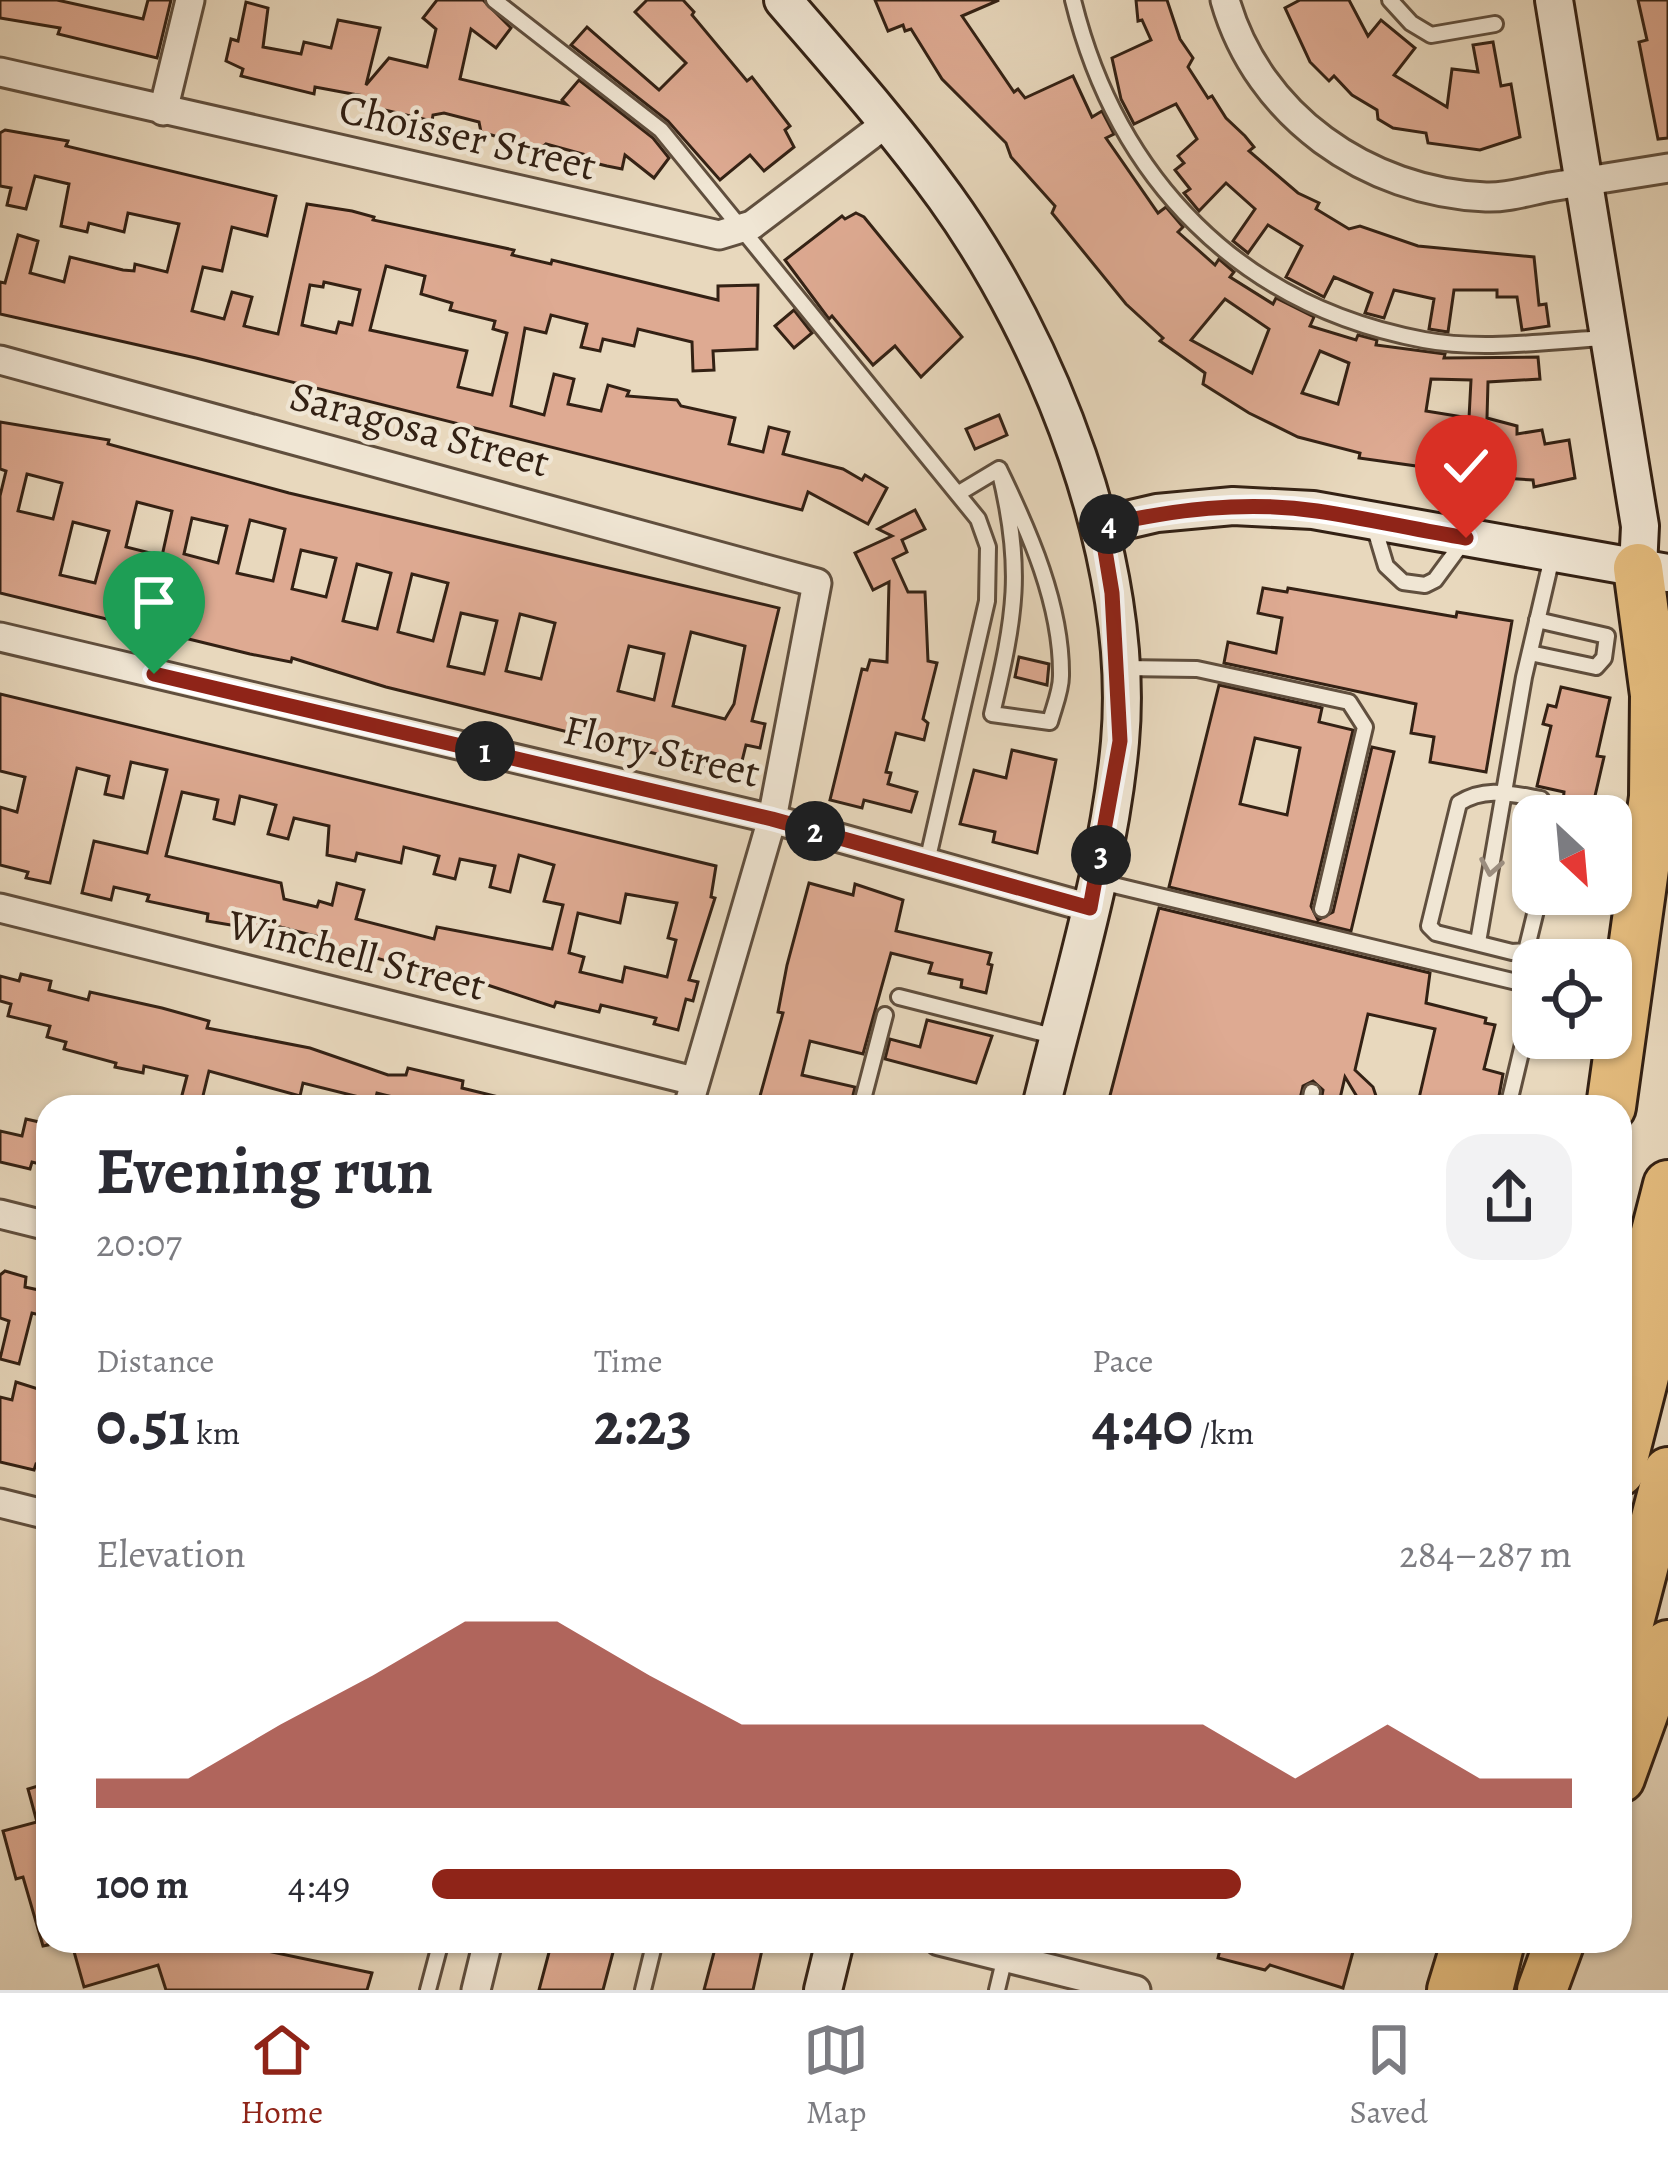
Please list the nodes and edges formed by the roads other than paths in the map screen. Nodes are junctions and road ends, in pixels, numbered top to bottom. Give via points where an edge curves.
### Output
1 (190, 0) edge
2 (494, 0) edge
3 (783, 0) edge
4 (1073, 0) edge
5 (1225, 0) edge
6 (1390, 0) edge
7 (1555, 0) edge
8 (1495, 24) dead end
9 (0, 72) edge
10 (163, 111) junction
11 (888, 122) junction
12 (1668, 168) edge
13 (1585, 182) junction
14 (737, 229) junction
15 (1610, 338) junction
16 (0, 360) edge
17 (999, 469) junction
18 (959, 493) junction
19 (1372, 521) junction
20 (1101, 526) junction
21 (1466, 538) junction
22 (1553, 554) junction
23 (1653, 570) edge
24 (1537, 620) junction
25 (0, 637) edge
26 (1529, 653) junction
27 (1118, 668) junction
28 (1504, 793) junction
29 (1516, 795) edge
30 (772, 819) junction
31 (927, 862) junction
32 (1093, 894) junction
33 (0, 908) edge
34 (1322, 909) dead end
35 (1535, 915) edge
36 (1478, 942) junction
37 (1512, 982) edge
38 (899, 997) dead end
39 (884, 1015) dead end
40 (1058, 1037) junction
41 (1520, 1059) edge
42 (691, 1094) edge
43 (864, 1095) edge
44 (1043, 1095) edge
45 (1511, 1095) edge
46 (1613, 1095) edge
47 (1668, 1186) edge
48 (0, 1214) edge
49 (36, 1223) edge
50 (1668, 1282) edge
51 (1632, 1324) edge
52 (1668, 1340) edge
53 (1632, 1424) edge
54 (1668, 1472) edge
55 (1632, 1478) edge
56 (0, 1503) edge
57 (36, 1512) edge
58 (1632, 1611) edge
59 (1668, 1645) edge
60 (1632, 1745) edge
61 (438, 1953) edge
62 (485, 1953) edge
63 (652, 1953) edge
64 (832, 1953) edge
65 (986, 1953) edge
66 (1455, 1953) edge
67 (1463, 1953) edge
68 (1498, 1953) edge
69 (1511, 1953) edge
70 (1544, 1953) edge
71 (1555, 1953) edge
72 (1005, 1958) junction
73 (428, 1990) edge
74 (476, 1990) edge
75 (643, 1990) edge
76 (823, 1990) edge
77 (997, 1990) edge
78 (1136, 1990) edge
79 (1452, 1990) edge
80 (1488, 1990) edge
81 (1502, 1990) edge
82 (1538, 1990) edge

1 - 10 street
2 - 14 lane via 661,130
3 - 11 main road
4 - 15 lane via 1090,67 1143,166 1185,215 1273,286 1331,314 1428,341
5 - 13 street via 1236,38 1267,86 1340,155 1394,182 1473,196
6 - 8 lane via 1431,35
7 - 13 main road
9 - 10 street, Choisser Street
10 - 14 street, Choisser Street via 718,235
11 - 14 street
11 - 20 main road via 980,252 1050,384
12 - 13 street
13 - 15 main road
14 - 18 lane
15 - 23 main road
16 - 30 street, Saragosa Street via 817,583
17 - 17 lane via 1018,582 992,714 1050,722 1061,680 1051,607 1027,526
17 - 18 lane
18 - 31 lane via 983,533 991,576
19 - 20 main road via 1233,506
19 - 21 main road
19 - 21 lane via 1386,566 1403,582 1435,580
20 - 27 main road
21 - 22 main road
22 - 23 main road
22 - 24 lane
23 - 46 highway via 1654,797
24 - 26 lane
24 - 26 lane via 1606,636 1604,658 1596,667
25 - 30 street, Flory Street
26 - 28 lane
27 - 32 main road via 1120,741
27 - 34 lane via 1196,669 1349,702 1365,727
28 - 29 lane
28 -> 36 lane
28 - 36 lane via 1478,791 1459,803 1429,926
30 - 31 street, Flory Street
30 - 42 street
31 - 32 street, Flory Street
32 - 37 lane
32 - 40 main road
33 - 42 street, Winchell Street
35 - 36 lane via 1526,950
38 - 40 lane
39 - 43 lane
40 - 44 main road
41 - 45 lane
47 - 51 highway
48 - 49 street
50 - 53 highway
52 - 55 highway
54 - 58 highway
56 - 57 street
59 - 60 highway
61 - 73 lane
62 - 74 street
63 - 75 lane
64 - 76 main road
65 - 72 street
66 - 79 highway
67 - 79 highway
68 - 80 highway
69 - 81 highway
70 - 82 highway
71 - 82 highway
72 - 77 lane
72 - 78 street

